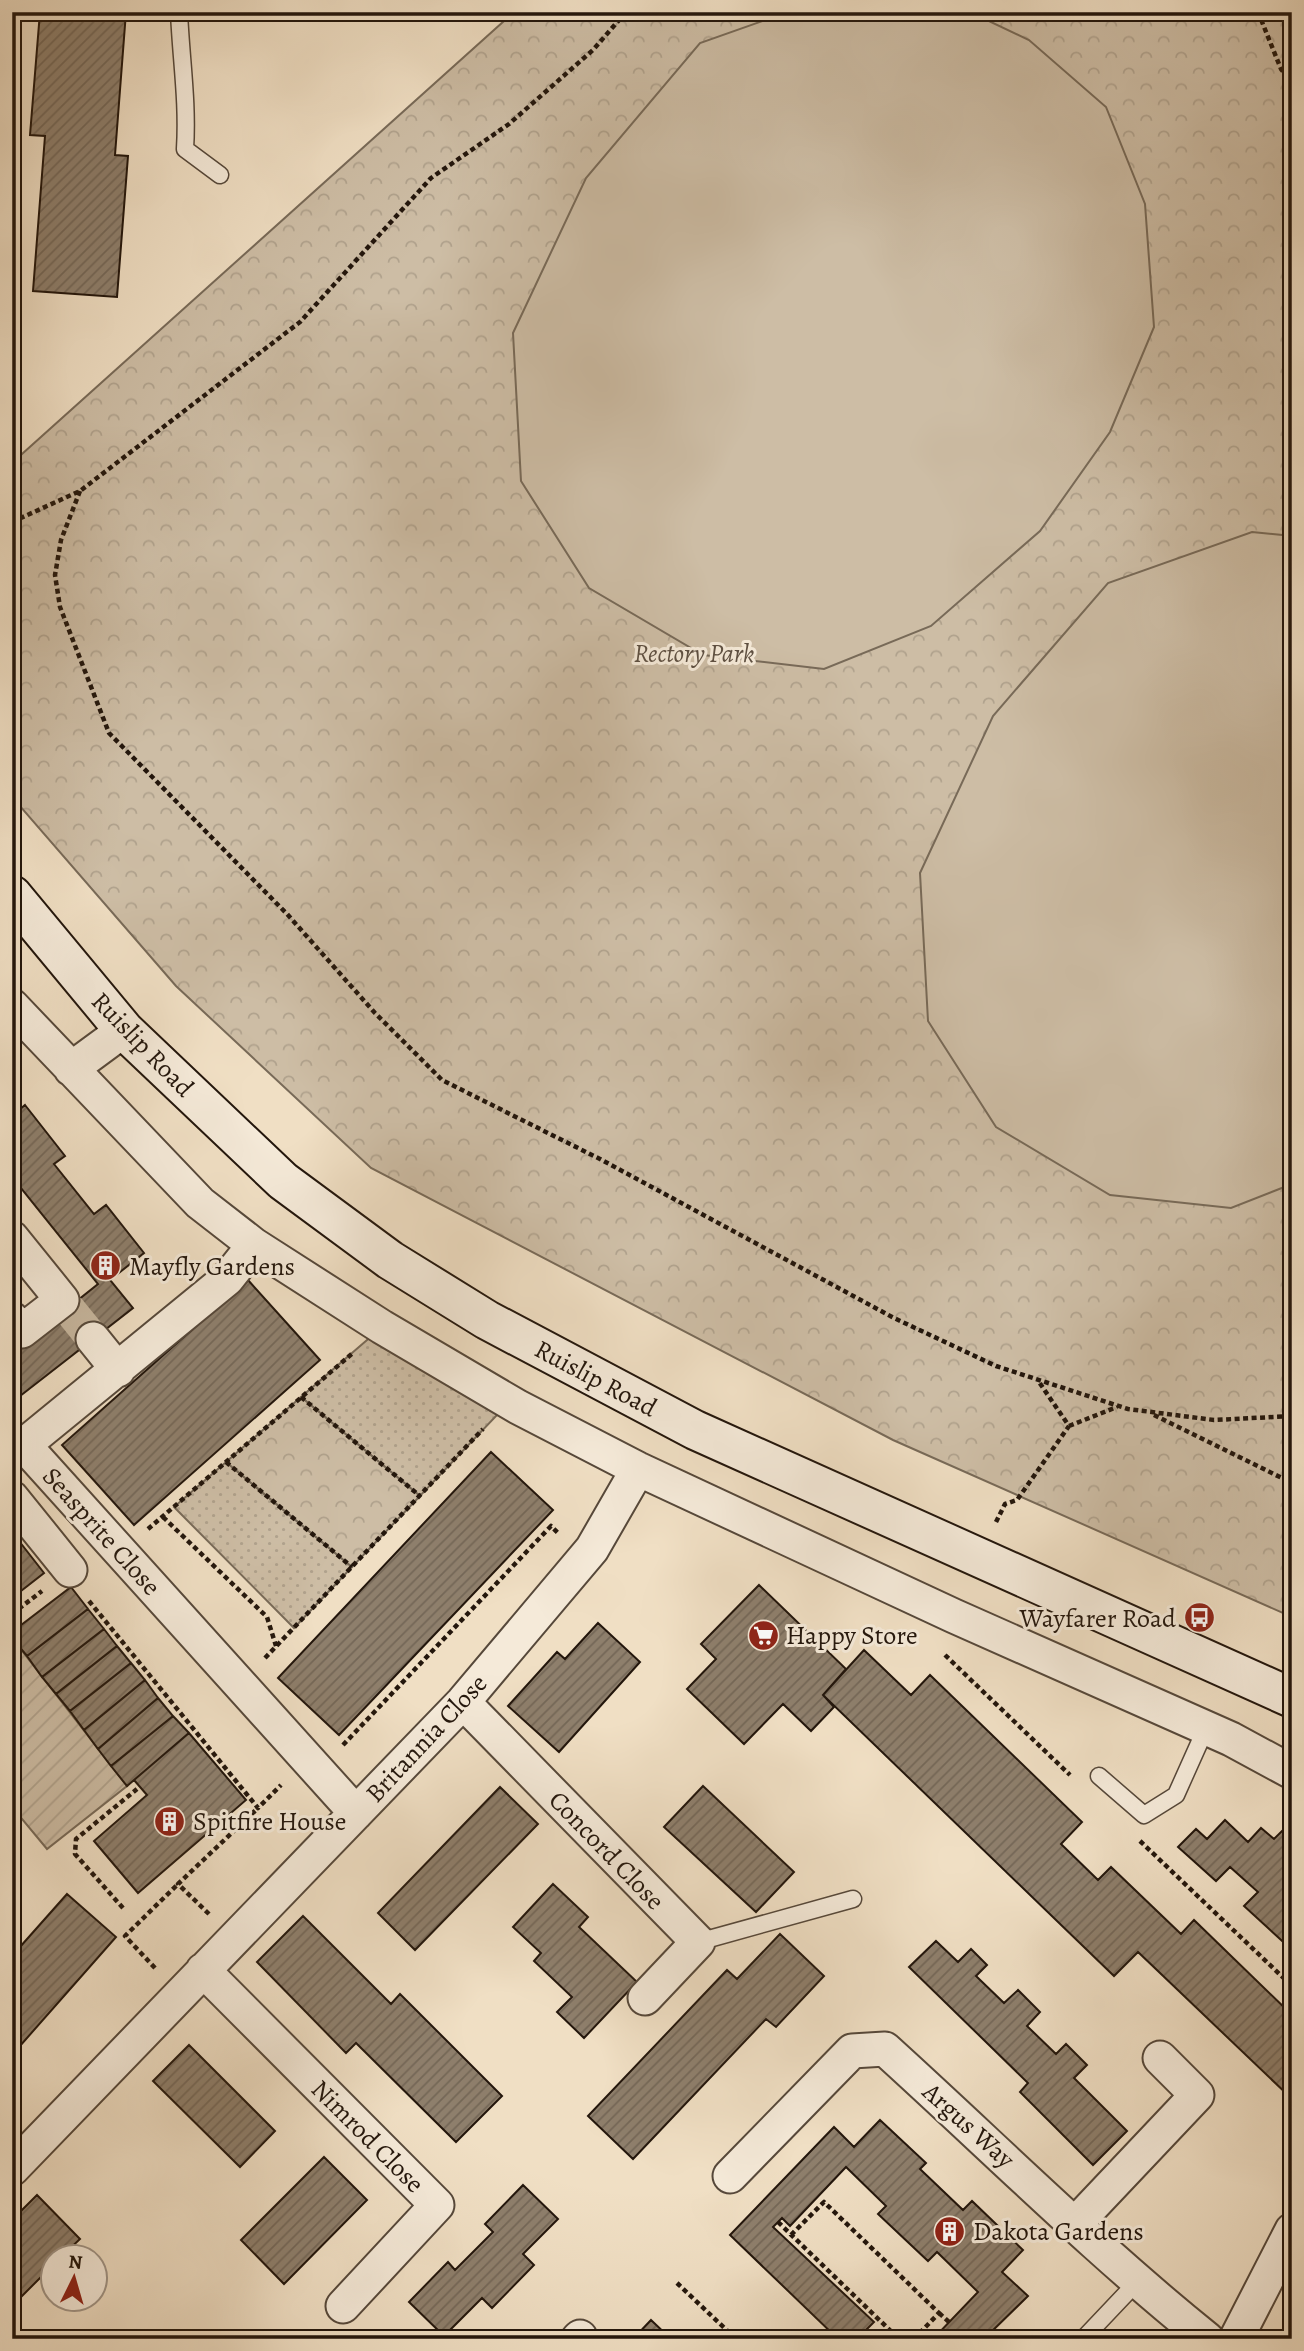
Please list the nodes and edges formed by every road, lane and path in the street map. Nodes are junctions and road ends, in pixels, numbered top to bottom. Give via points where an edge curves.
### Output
1 (179, 12) edge
2 (626, 12) edge
3 (1258, 12) edge
4 (1292, 83) edge
5 (220, 174) dead end
6 (80, 491) junction
7 (12, 522) edge
8 (12, 895) edge
9 (15, 1014) edge
10 (124, 1030) junction
11 (71, 1069) junction
12 (12, 1238) edge
13 (254, 1245) junction
14 (12, 1319) edge
15 (382, 1327) junction
16 (93, 1339) tunnel mouth
17 (118, 1370) junction
18 (1039, 1381) junction
19 (301, 1397) junction
20 (1118, 1406) junction
21 (1150, 1413) junction
22 (1292, 1416) edge
23 (489, 1423) dead end
24 (1069, 1426) junction
25 (226, 1462) junction
26 (638, 1469) junction
27 (1292, 1483) edge
28 (420, 1496) junction
29 (12, 1498) edge
30 (163, 1517) junction
31 (991, 1532) dead end
32 (121, 1553) junction
33 (585, 1557) junction
34 (352, 1567) junction
35 (77, 1582) joint
36 (276, 1647) junction
37 (240, 1684) junction
38 (1292, 1698) edge
39 (463, 1702) junction
40 (1206, 1728) junction
41 (313, 1765) junction
42 (1292, 1772) edge
43 (1099, 1776) dead end
44 (137, 1789) dead end
45 (258, 1808) junction
46 (356, 1813) junction
47 (178, 1884) junction
48 (853, 1899) dead end
49 (123, 1908) dead end
50 (234, 1938) junction
51 (698, 1942) junction
52 (203, 1970) junction
53 (180, 1994) junction
54 (645, 1998) dead end
55 (1160, 2058) dead end
56 (12, 2169) edge
57 (730, 2176) dead end
58 (778, 2222) dead end
59 (1076, 2223) junction
60 (1292, 2230) edge
61 (792, 2235) junction
62 (1137, 2282) junction
63 (677, 2283) dead end
64 (343, 2306) dead end
65 (939, 2313) junction
66 (949, 2322) dead end
67 (736, 2339) edge
68 (899, 2339) edge
69 (914, 2339) edge
70 (1083, 2339) edge
71 (1207, 2339) edge
72 (1236, 2339) edge

1 - 5 lane via 187,104 185,149
2 - 6 path via 593,50 509,124 431,178 300,323
3 - 4 path via 1281,69
6 - 7 path
6 - 18 path via 61,540 55,575 60,607 109,733 442,1080 600,1159 894,1318
8 - 10 main road, Ruislip Road
9 - 11 street
10 - 11 street
10 - 38 main road, Ruislip Road via 283,1181 390,1260 487,1320 695,1430
11 - 13 street via 200,1203
12 - 14 street via 65,1304 22,1331
13 - 15 street
13 - 17 street, Seasprite Close via 227,1279
15 - 19 path
15 - 26 street via 518,1407
16 - 17 street
17 - 32 street, Seasprite Close via 24,1445
18 - 20 path
18 - 24 path
19 - 25 path
19 - 28 path
20 - 21 path
20 - 24 path
21 - 22 path via 1214,1420
21 - 27 path
23 - 28 path
24 - 31 path via 1017,1500 1005,1504
25 - 30 path
25 - 34 path
26 - 33 street, Britannia Close
26 - 40 street
28 - 34 path
29 - 35 street
30 - 32 path
30 - 36 path via 267,1617
32 - 37 street, Seasprite Close
33 - 39 street, Britannia Close
33 - 41 path via 551,1526
34 - 36 path
35 - 45 path
36 - 37 path
37 - 41 street, Seasprite Close
39 - 46 street, Britannia Close
39 - 51 street, Concord Close
40 - 42 street
40 - 43 lane via 1176,1795 1144,1815
41 - 45 path
41 - 46 street, Seasprite Close
44 - 49 path via 76,1839 75,1854
45 - 47 path
46 - 50 street, Britannia Close
47 - 50 path
47 - 53 path via 125,1936
48 - 51 lane
50 - 52 street, Britannia Close
51 - 54 street
52 - 53 street, Britannia Close
52 - 64 street, Nimrod Close via 437,2205
53 - 56 street, Britannia Close
55 - 59 street via 1197,2095
57 - 59 street, Argus Way via 852,2051 885,2049
58 - 61 path
59 - 62 street, Argus Way
60 - 72 street
61 - 65 path via 824,2202
61 - 68 path
62 - 70 lane
62 - 71 street, Argus Way
63 - 67 path
65 - 66 path
65 - 69 path

